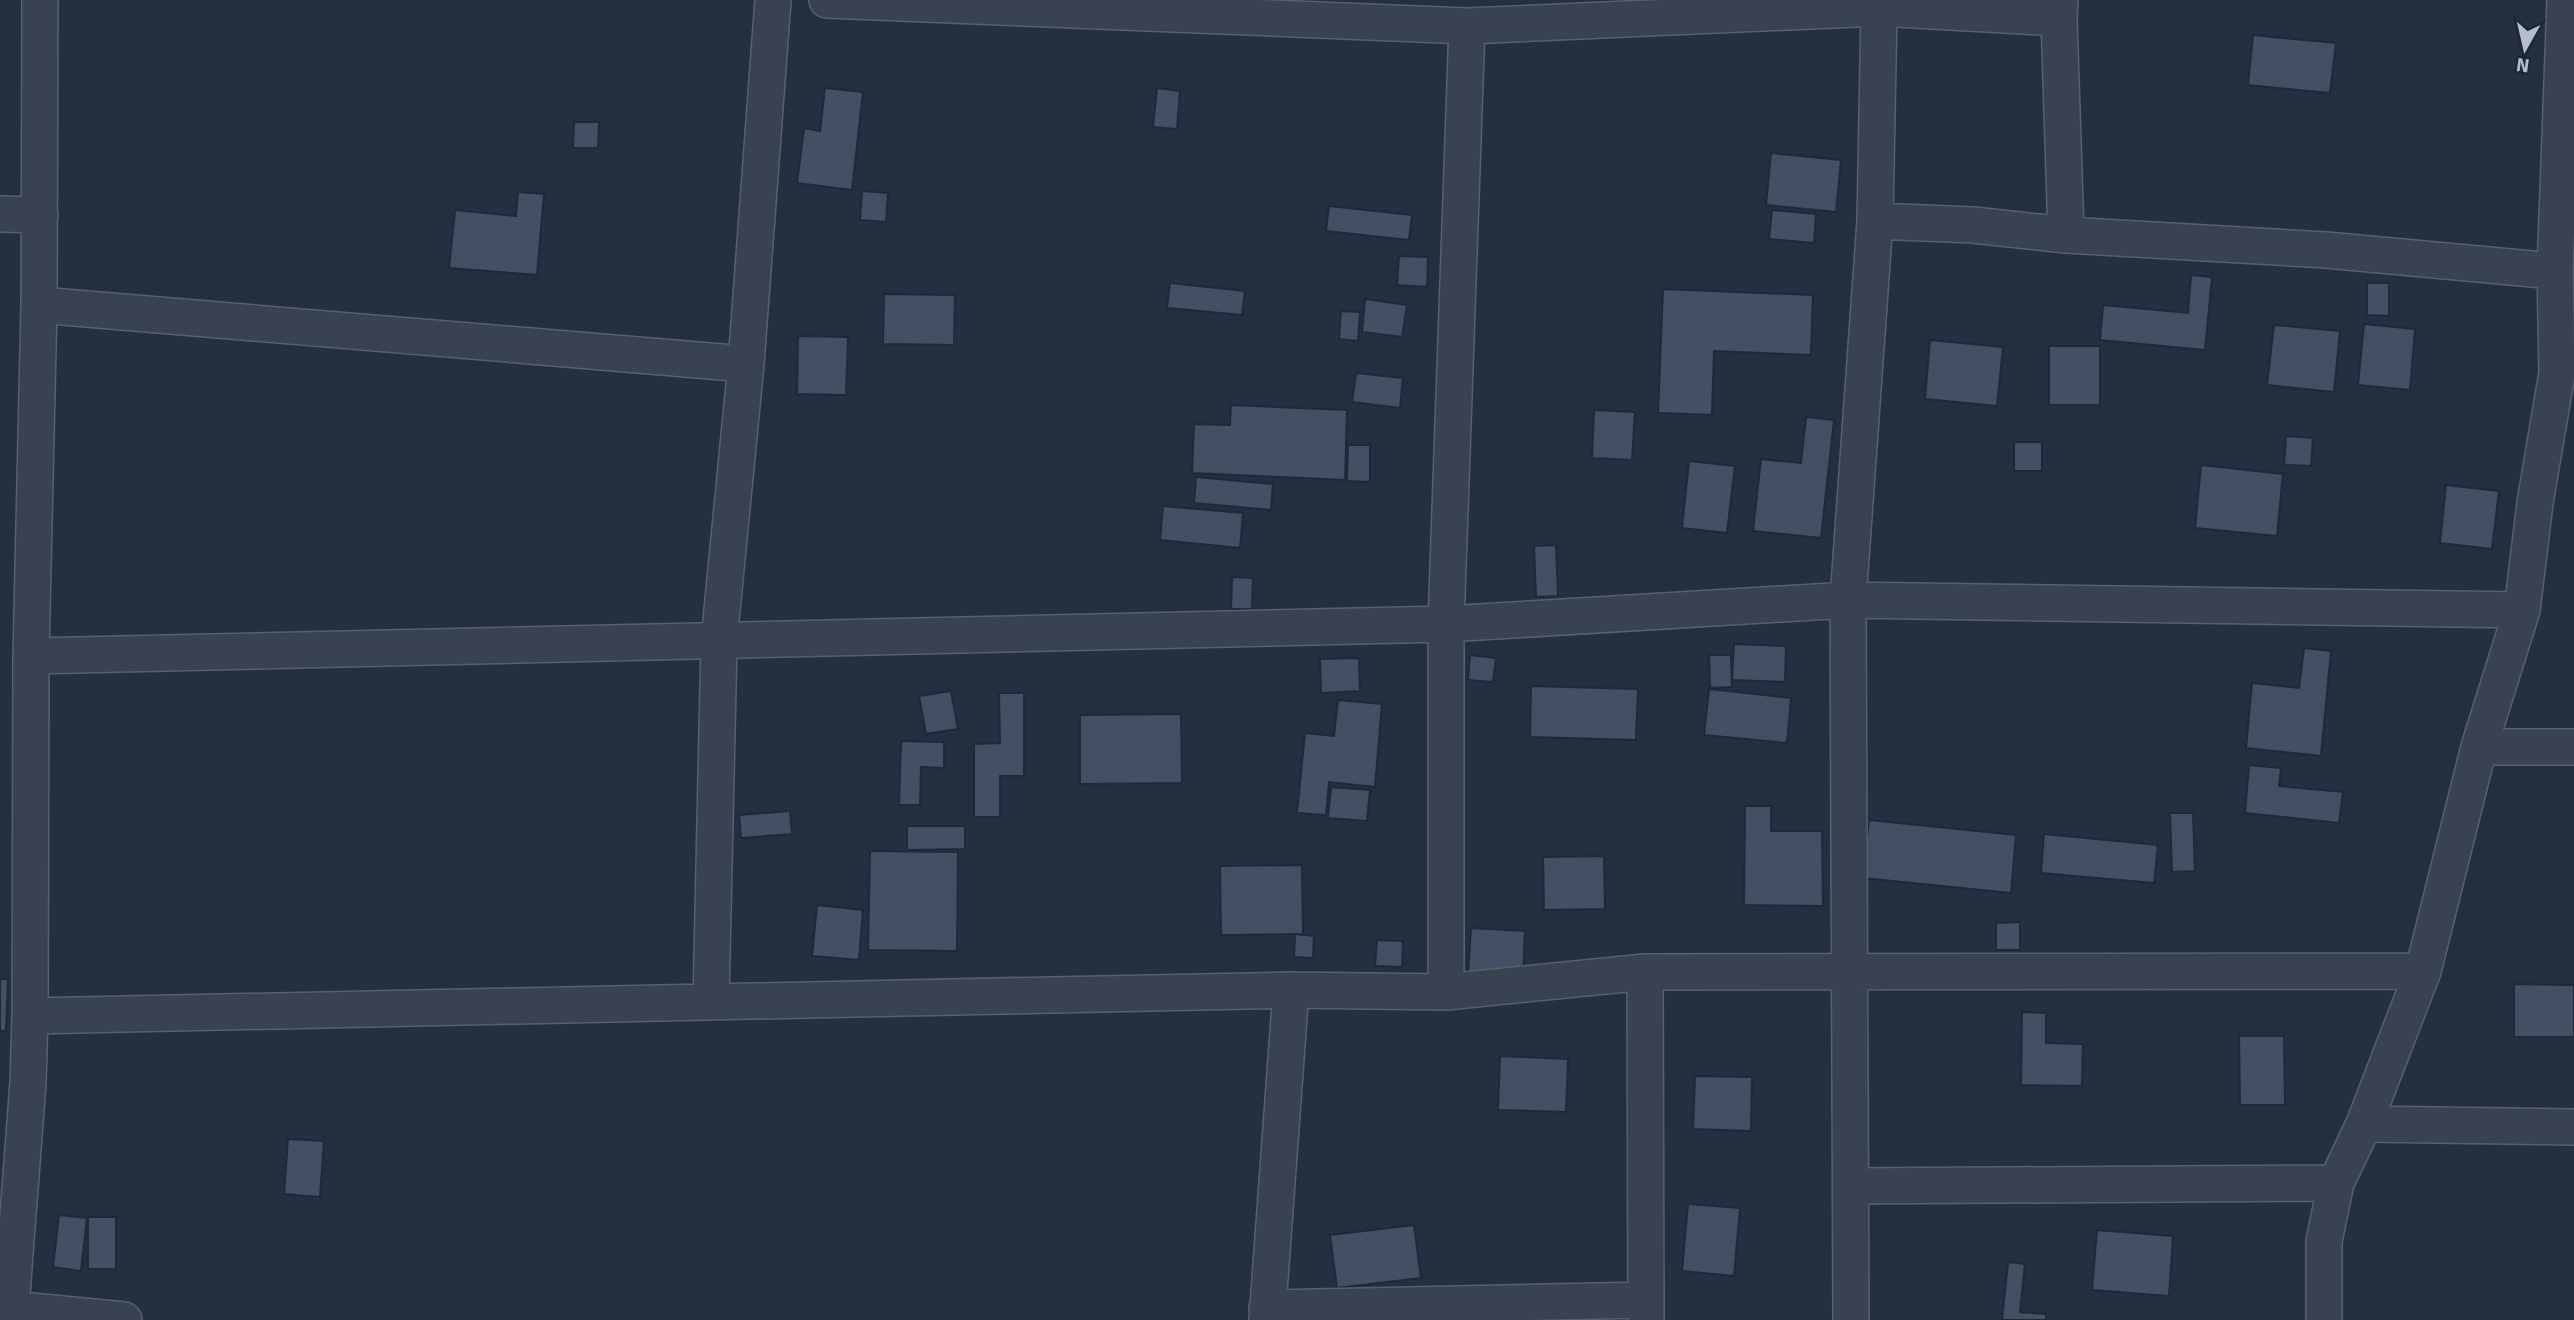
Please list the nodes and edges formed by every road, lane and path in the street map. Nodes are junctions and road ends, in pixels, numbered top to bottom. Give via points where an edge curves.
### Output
1 (40, 0) edge
2 (773, 0) edge
3 (827, 0) edge
4 (2565, 0) edge
5 (1879, 8) junction
6 (2060, 9) edge
7 (1467, 26) junction
8 (0, 214) edge
9 (40, 215) junction
10 (1875, 221) junction
11 (2066, 235) junction
12 (2555, 271) junction
13 (39, 305) junction
14 (746, 364) junction
15 (2566, 374) edge
16 (1848, 600) junction
17 (2522, 610) junction
18 (1446, 624) junction
19 (719, 641) junction
20 (31, 656) junction
21 (2479, 747) junction
22 (2574, 747) edge
23 (2423, 971) junction
24 (1645, 972) junction
25 (1849, 973) junction
26 (1292, 990) junction
27 (1446, 992) junction
28 (711, 1002) junction
29 (30, 1016) junction
30 (14, 1084) edge
31 (2364, 1124) junction
32 (2574, 1127) edge
33 (2336, 1183) junction
34 (1851, 1186) junction
35 (1646, 1310) edge
36 (1267, 1314) edge
37 (11, 1315) edge
38 (124, 1320) edge
39 (1852, 1320) edge
40 (2324, 1320) edge

1 - 9 street
2 - 14 street
3 - 7 street
4 - 12 street
5 - 6 street
5 - 7 street
5 - 10 street
6 - 11 street
7 - 18 street
8 - 9 street
9 - 13 street
10 - 11 street
10 - 16 street
11 - 12 street via 2326,250
12 - 15 street
13 - 14 street
13 - 20 street
14 - 19 street
15 - 17 street via 2535,503
16 - 17 street
16 - 18 street
16 - 25 street
17 - 21 street
18 - 19 street
18 - 27 street
19 - 20 street
19 - 28 street
20 - 29 street
21 - 22 street
21 - 23 street
23 - 25 street
23 - 31 street
24 - 25 street
24 - 27 street
24 - 35 street
25 - 34 street
26 - 27 street
26 - 28 street
26 - 36 street
28 - 29 street
29 - 30 street
30 - 37 street
31 - 32 street
31 - 33 street
33 - 34 street
33 - 40 street via 2324,1241
34 - 39 street
35 - 36 street
37 - 38 street

